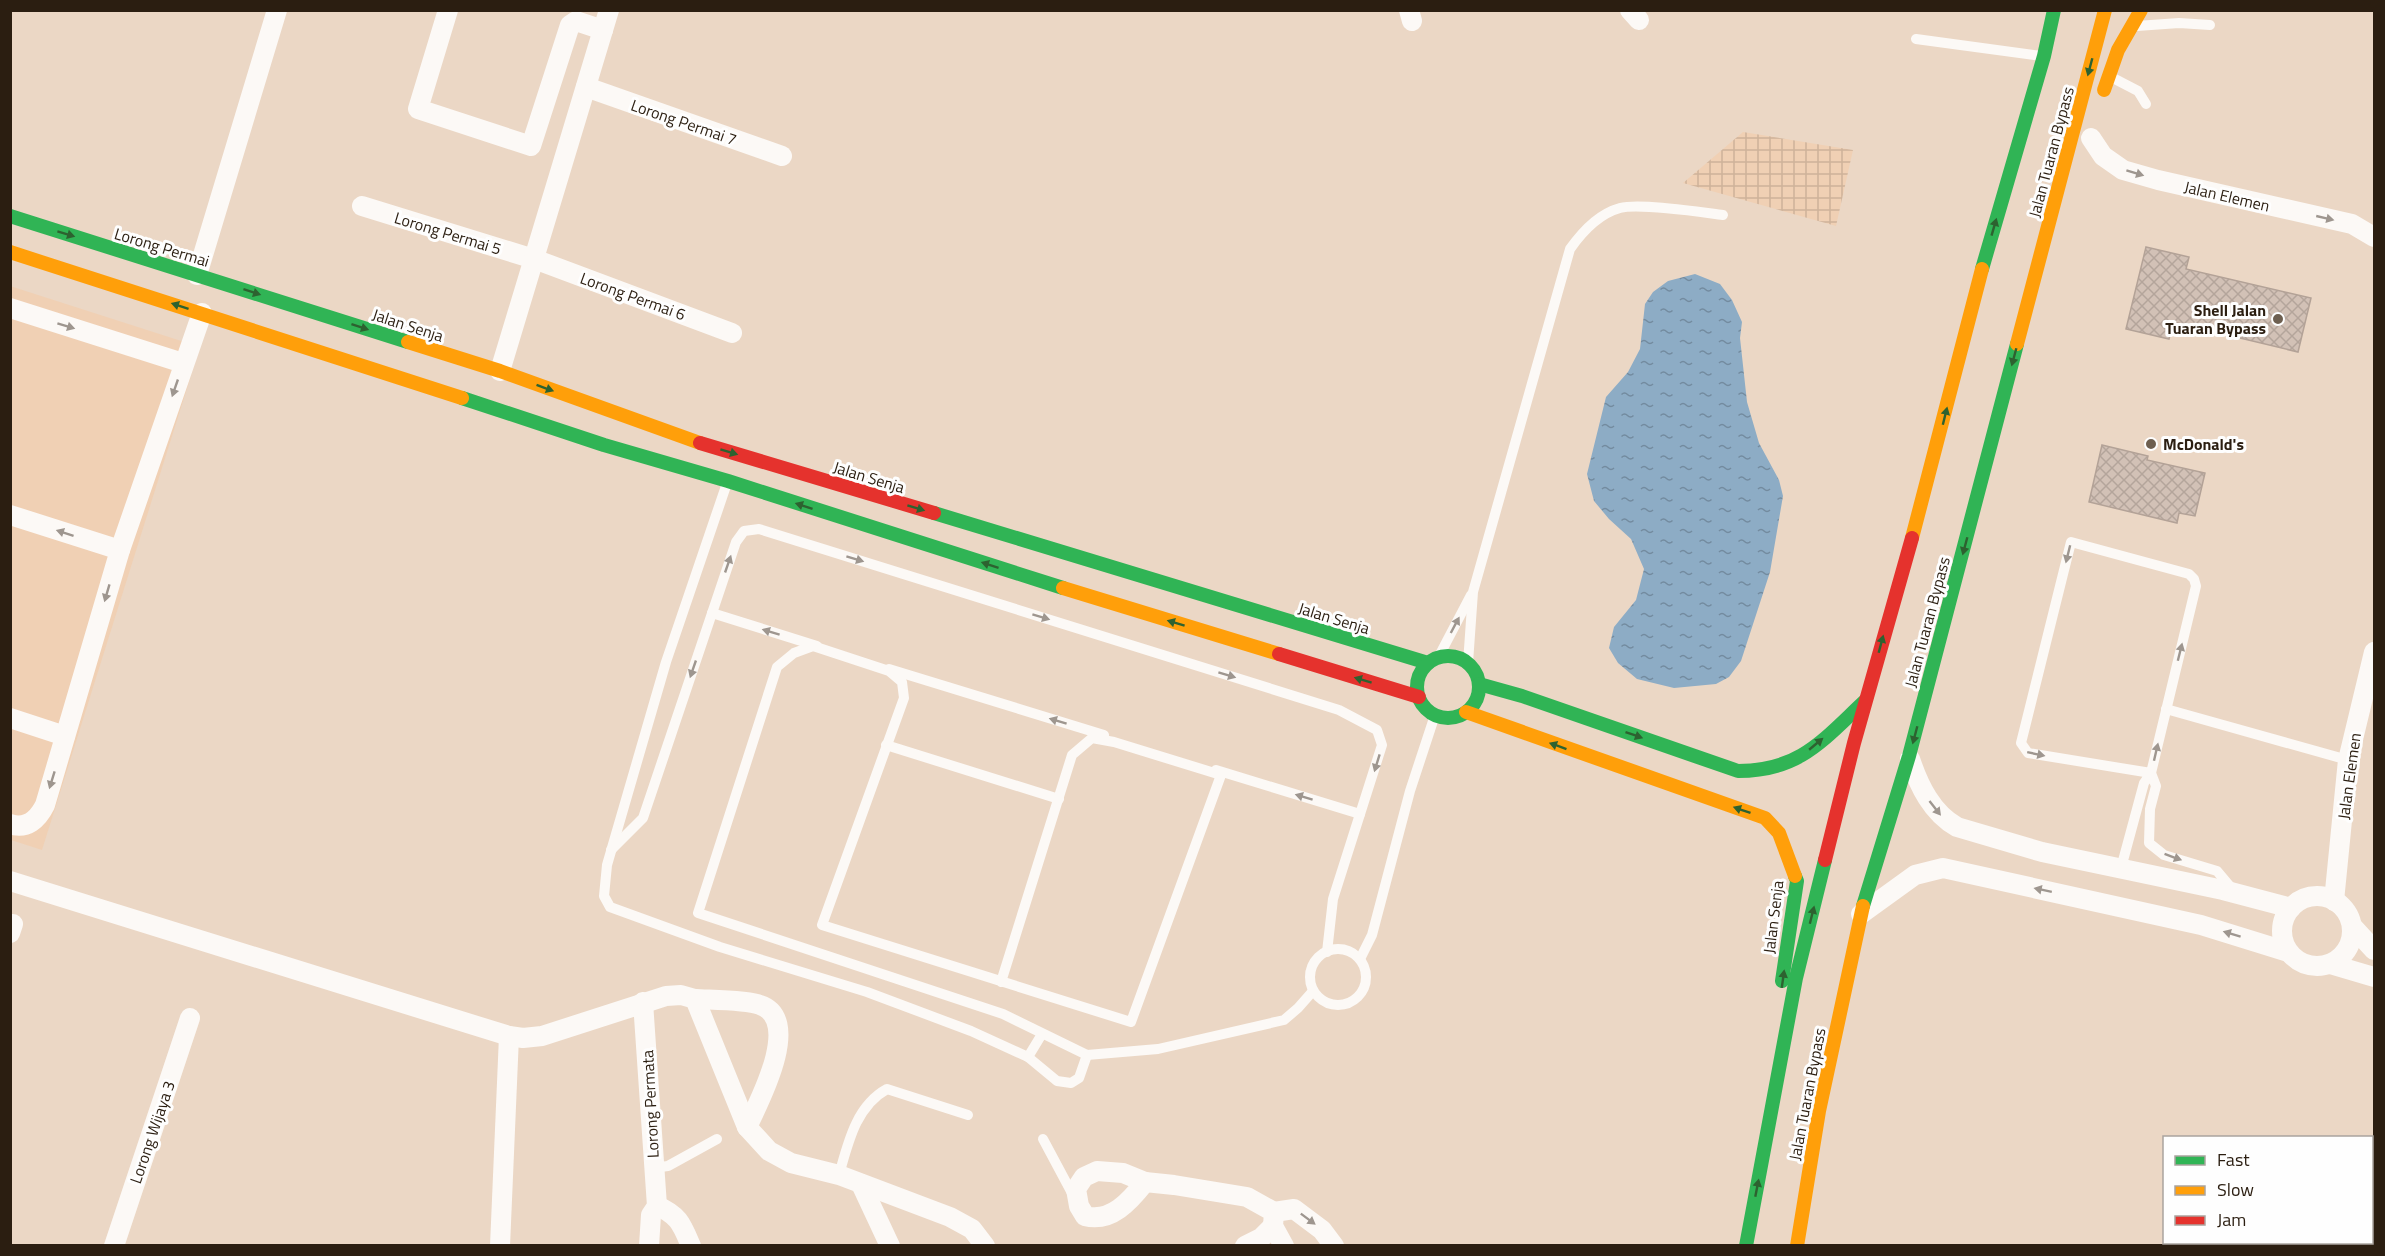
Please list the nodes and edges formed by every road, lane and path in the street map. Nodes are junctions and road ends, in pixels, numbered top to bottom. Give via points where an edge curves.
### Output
1 (277, 10) edge
2 (448, 10) edge
3 (609, 10) edge
4 (2054, 10) edge
5 (2105, 10) edge
6 (2141, 10) edge
7 (2210, 25) dead end
8 (2131, 26) junction
9 (603, 30) junction
10 (1917, 39) dead end
11 (2059, 51) dead end
12 (2044, 56) junction
13 (2108, 75) junction
14 (586, 87) junction
15 (2047, 96) dead end
16 (2146, 104) dead end
17 (2099, 107) dead end
18 (2092, 133) joint
19 (782, 156) dead end
20 (2084, 159) dead end
21 (362, 206) dead end
22 (2067, 210) dead end
23 (1723, 214) dead end
24 (10, 216) edge
25 (2374, 237) edge
26 (10, 252) edge
27 (534, 259) junction
28 (198, 275) junction
29 (10, 308) edge
30 (304, 309) joint
31 (202, 313) junction
32 (2023, 324) junction
33 (732, 333) dead end
34 (183, 363) junction
35 (500, 371) junction
36 (1955, 430) dead end
37 (1938, 444) junction
38 (728, 481) junction
39 (10, 515) edge
40 (120, 550) junction
41 (1473, 592) junction
42 (712, 613) junction
43 (2374, 652) edge
44 (1433, 661) junction
45 (1468, 663) junction
46 (1479, 684) junction
47 (1419, 697) junction
48 (1865, 701) junction
49 (2166, 709) junction
50 (1466, 712) junction
51 (1435, 715) junction
52 (10, 718) edge
53 (65, 736) junction
54 (886, 745) junction
55 (1909, 756) junction
56 (2348, 760) junction
57 (2151, 773) junction
58 (1059, 799) junction
59 (1360, 814) junction
60 (10, 824) edge
61 (611, 850) junction
62 (2121, 868) junction
63 (10, 881) edge
64 (2235, 893) junction
65 (2334, 901) junction
66 (2291, 908) junction
67 (1860, 915) junction
68 (2352, 926) junction
69 (2374, 950) edge
70 (1327, 952) junction
71 (2288, 952) junction
72 (1360, 959) junction
73 (2330, 964) junction
74 (2374, 977) edge
75 (1002, 982) junction
76 (1314, 991) junction
77 (695, 999) junction
78 (643, 1002) junction
79 (190, 1018) dead end
80 (1042, 1034) junction
81 (509, 1036) junction
82 (1087, 1055) junction
83 (1028, 1057) junction
84 (1781, 1058) junction
85 (968, 1115) dead end
86 (747, 1127) junction
87 (717, 1139) dead end
88 (1043, 1139) dead end
89 (653, 1168) junction
90 (839, 1175) junction
91 (1145, 1182) junction
92 (861, 1184) junction
93 (657, 1206) junction
94 (1078, 1206) junction
95 (1274, 1219) junction
96 (114, 1245) edge
97 (500, 1245) edge
98 (649, 1245) edge
99 (691, 1245) edge
100 (890, 1245) edge
101 (985, 1245) edge
102 (1245, 1245) edge
103 (1284, 1245) edge
104 (1334, 1245) edge
105 (1746, 1245) edge
106 (1797, 1245) edge

1 - 28 street
2 - 9 street via 418,109 531,146 570,25 576,21
3 - 9 street
4 - 12 main road, Jalan Tuaran Bypass
5 -> 32 main road, Jalan Tuaran Bypass
6 - 8 main road
7 - 8 lane
8 - 13 main road
9 - 14 street
10 - 12 lane
11 - 15 main road
37 -> 12 main road, Jalan Tuaran Bypass via 1992,231
13 - 16 lane via 2138,91
13 - 17 main road
14 - 19 street, Lorong Permai 7
14 - 27 street
18 - 20 main road
18 -> 25 street, Jalan Elemen via 2103,156 2122,170 2352,224
21 - 27 street, Lorong Permai 5
22 - 32 main road
23 - 41 lane via 1620,208 1583,231 1570,249
24 -> 28 main road, Lorong Permai
31 -> 26 main road
27 - 33 street, Lorong Permai 6
27 - 35 street
28 -> 30 main road, Lorong Permai
29 -> 34 street
30 -> 35 main road, Jalan Senja
31 - 34 street
31 - 38 main road via 604,445
32 -> 55 main road, Jalan Tuaran Bypass
34 -> 40 street
35 -> 44 main road, Jalan Senja via 701,443
36 - 37 main road
48 -> 37 main road, Jalan Tuaran Bypass
47 -> 38 main road
38 - 61 lane via 666,662
40 -> 39 street
40 -> 53 street
44 -> 41 lane
41 - 45 lane
59 -> 42 lane
42 -> 59 lane via 736,542 744,531 759,529 782,536 1339,710 1377,730 1383,745
42 -> 61 lane via 643,818
43 - 56 street, Jalan Elemen
44 - 45 main road, Jalan Senja via 1454,657
44 - 47 main road via 1419,679
45 - 46 main road
46 -> 48 main road via 1738,771 1786,765
46 - 50 main road via 1476,700
47 - 51 main road
84 -> 48 main road, Jalan Tuaran Bypass via 1796,978
49 - 56 lane
57 -> 49 lane
49 -> 57 lane via 2196,586 2194,579 2189,574 2071,542 2021,743 2028,753
50 - 51 main road, Jalan Senja via 1450,718
84 -> 50 main road, Jalan Senja via 1779,1001 1797,881 1779,833 1765,818
51 - 72 lane via 1410,791 1372,935
52 - 53 street
53 -> 60 street via 40,815 33,822
54 - 58 lane
54 - 75 lane via 822,925
54 - 80 lane via 904,698 902,681 889,671 813,646 794,653 777,667 698,913 1003,1014
55 -> 62 street via 1920,787 1946,821 2042,852
55 - 67 main road, Jalan Tuaran Bypass
56 - 65 street, Jalan Elemen
57 - 62 lane via 2144,783
57 -> 64 lane via 2156,786 2150,808 2149,843 2164,855 2217,871
58 - 75 lane
58 - 75 lane via 1072,755 1092,738 1221,775 1131,1022
59 - 70 lane via 1332,899
61 - 83 lane via 604,896 610,907 720,947 867,992
62 - 64 street
63 - 81 street
64 - 66 street
65 - 66 street via 2319,896 2304,899
65 - 68 street via 2346,911
66 - 71 street via 2283,922 2282,937
71 -> 67 street via 2201,925 1943,868 1915,875
67 - 106 main road, Jalan Tuaran Bypass
68 - 69 street
68 - 73 street via 2351,941 2343,955
70 - 72 lane via 1345,950
70 - 76 lane via 1319,957 1310,973
71 - 73 street via 2300,962
72 - 76 lane via 1365,968 1365,986 1354,1001 1327,1004
73 - 74 street
76 - 82 lane via 1284,1020 1158,1049
77 - 78 street via 681,994
77 - 86 street
77 - 86 street via 760,1005 773,1013 777,1021 779,1036 769,1080
78 - 81 street via 542,1036
78 - 89 street, Lorong Permata
79 - 96 street, Lorong Wijaya 3
80 - 82 lane
80 - 83 lane
81 - 97 street
82 - 83 lane via 1079,1078 1071,1083 1057,1081
105 -> 84 main road, Jalan Tuaran Bypass
85 - 90 lane via 887,1089 873,1097 863,1110 849,1138
86 - 90 street via 769,1151 790,1163
87 - 89 lane via 668,1166
88 - 94 lane
89 - 93 street, Lorong Permata
90 - 92 street
91 - 94 street via 1130,1202 1108,1215 1095,1219 1085,1216
91 - 94 street via 1123,1173 1097,1171 1084,1177 1076,1189
91 - 95 street via 1247,1197
92 - 100 street
92 - 101 street via 950,1217 972,1229
93 - 98 street, Lorong Permata via 651,1215
93 - 99 street via 678,1218
95 - 102 street via 1261,1238
95 - 103 street
95 -> 104 street via 1294,1209 1322,1230

